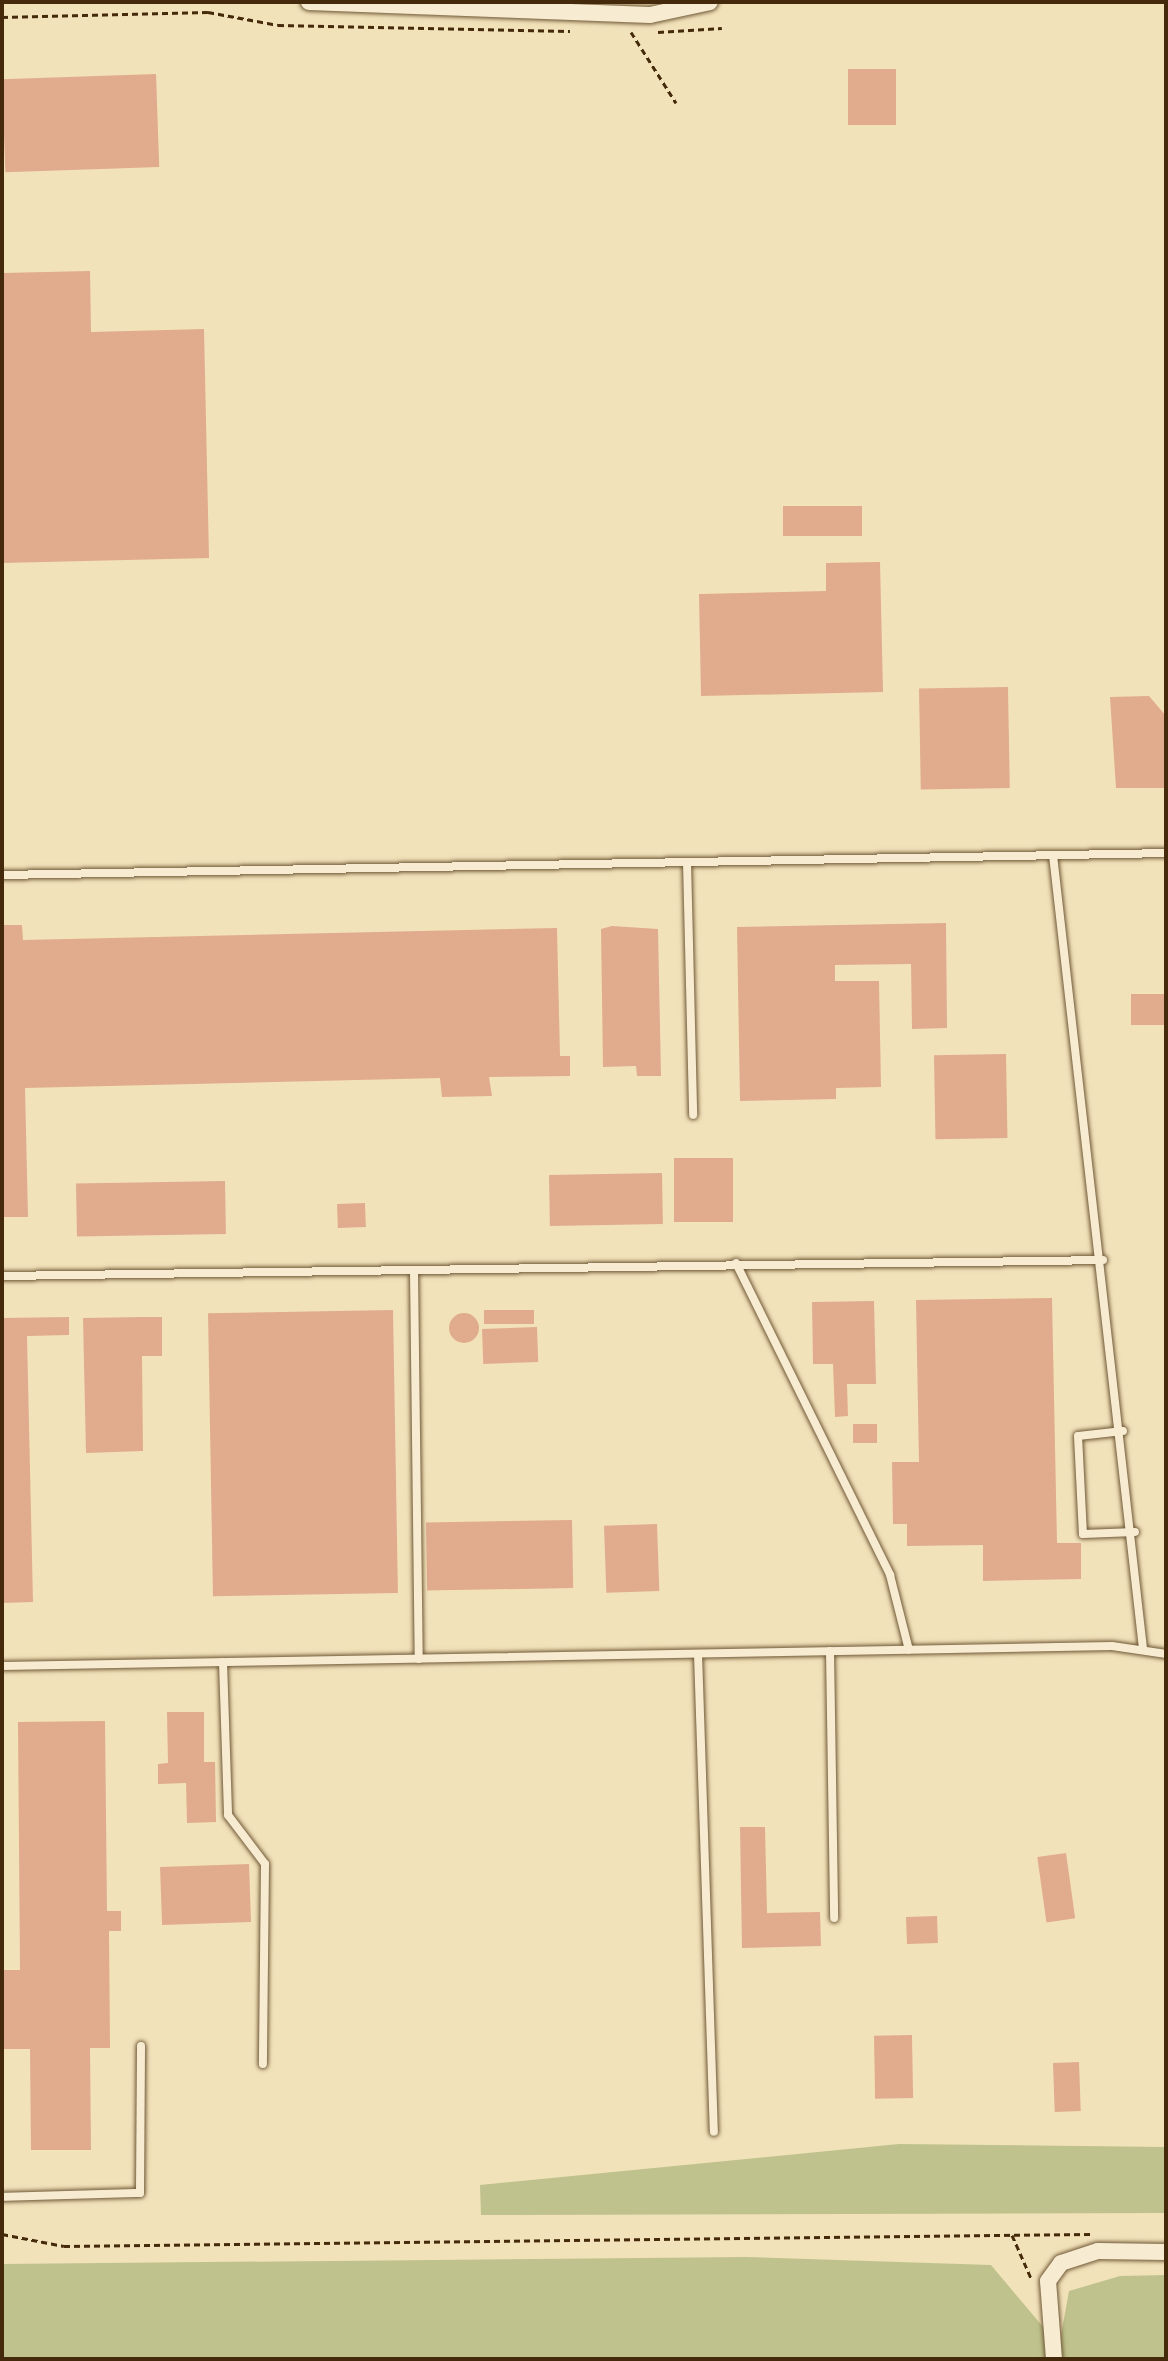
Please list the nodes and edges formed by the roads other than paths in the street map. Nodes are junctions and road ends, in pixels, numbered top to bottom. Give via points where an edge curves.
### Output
1 (309, 2) edge
2 (710, 2) edge
3 (337, 3) edge
4 (1166, 853) edge
5 (1053, 855) junction
6 (687, 862) junction
7 (2, 875) edge
8 (693, 1115) dead end
9 (1103, 1260) junction
10 (736, 1263) junction
11 (414, 1271) junction
12 (2, 1276) edge
13 (1123, 1431) junction
14 (1135, 1532) junction
15 (1143, 1649) junction
16 (909, 1650) junction
17 (830, 1651) junction
18 (698, 1654) junction
19 (1166, 1654) edge
20 (419, 1659) junction
21 (223, 1662) junction
22 (2, 1666) edge
23 (834, 1918) dead end
24 (141, 2046) dead end
25 (263, 2064) dead end
26 (714, 2132) dead end
27 (2, 2197) edge
28 (1166, 2252) edge
29 (1054, 2359) edge

1 - 3 street
2 - 3 street via 650,15
4 - 5 lane
5 - 6 lane
5 - 9 lane via 1067,1021
6 - 7 lane
6 - 8 lane
9 - 10 lane
9 - 13 lane
10 - 11 lane
10 - 16 lane via 890,1575
11 - 12 lane
11 - 20 lane
13 - 14 lane
13 - 14 lane via 1078,1436 1083,1534
14 - 15 lane
15 - 16 lane
15 - 19 lane
16 - 17 lane
17 - 18 lane
17 - 23 lane
18 - 20 lane
18 - 26 lane
20 - 21 lane
21 - 22 lane
21 - 25 lane via 228,1815 265,1864
24 - 27 lane via 140,2193
28 - 29 street via 1076,2254 1048,2281

